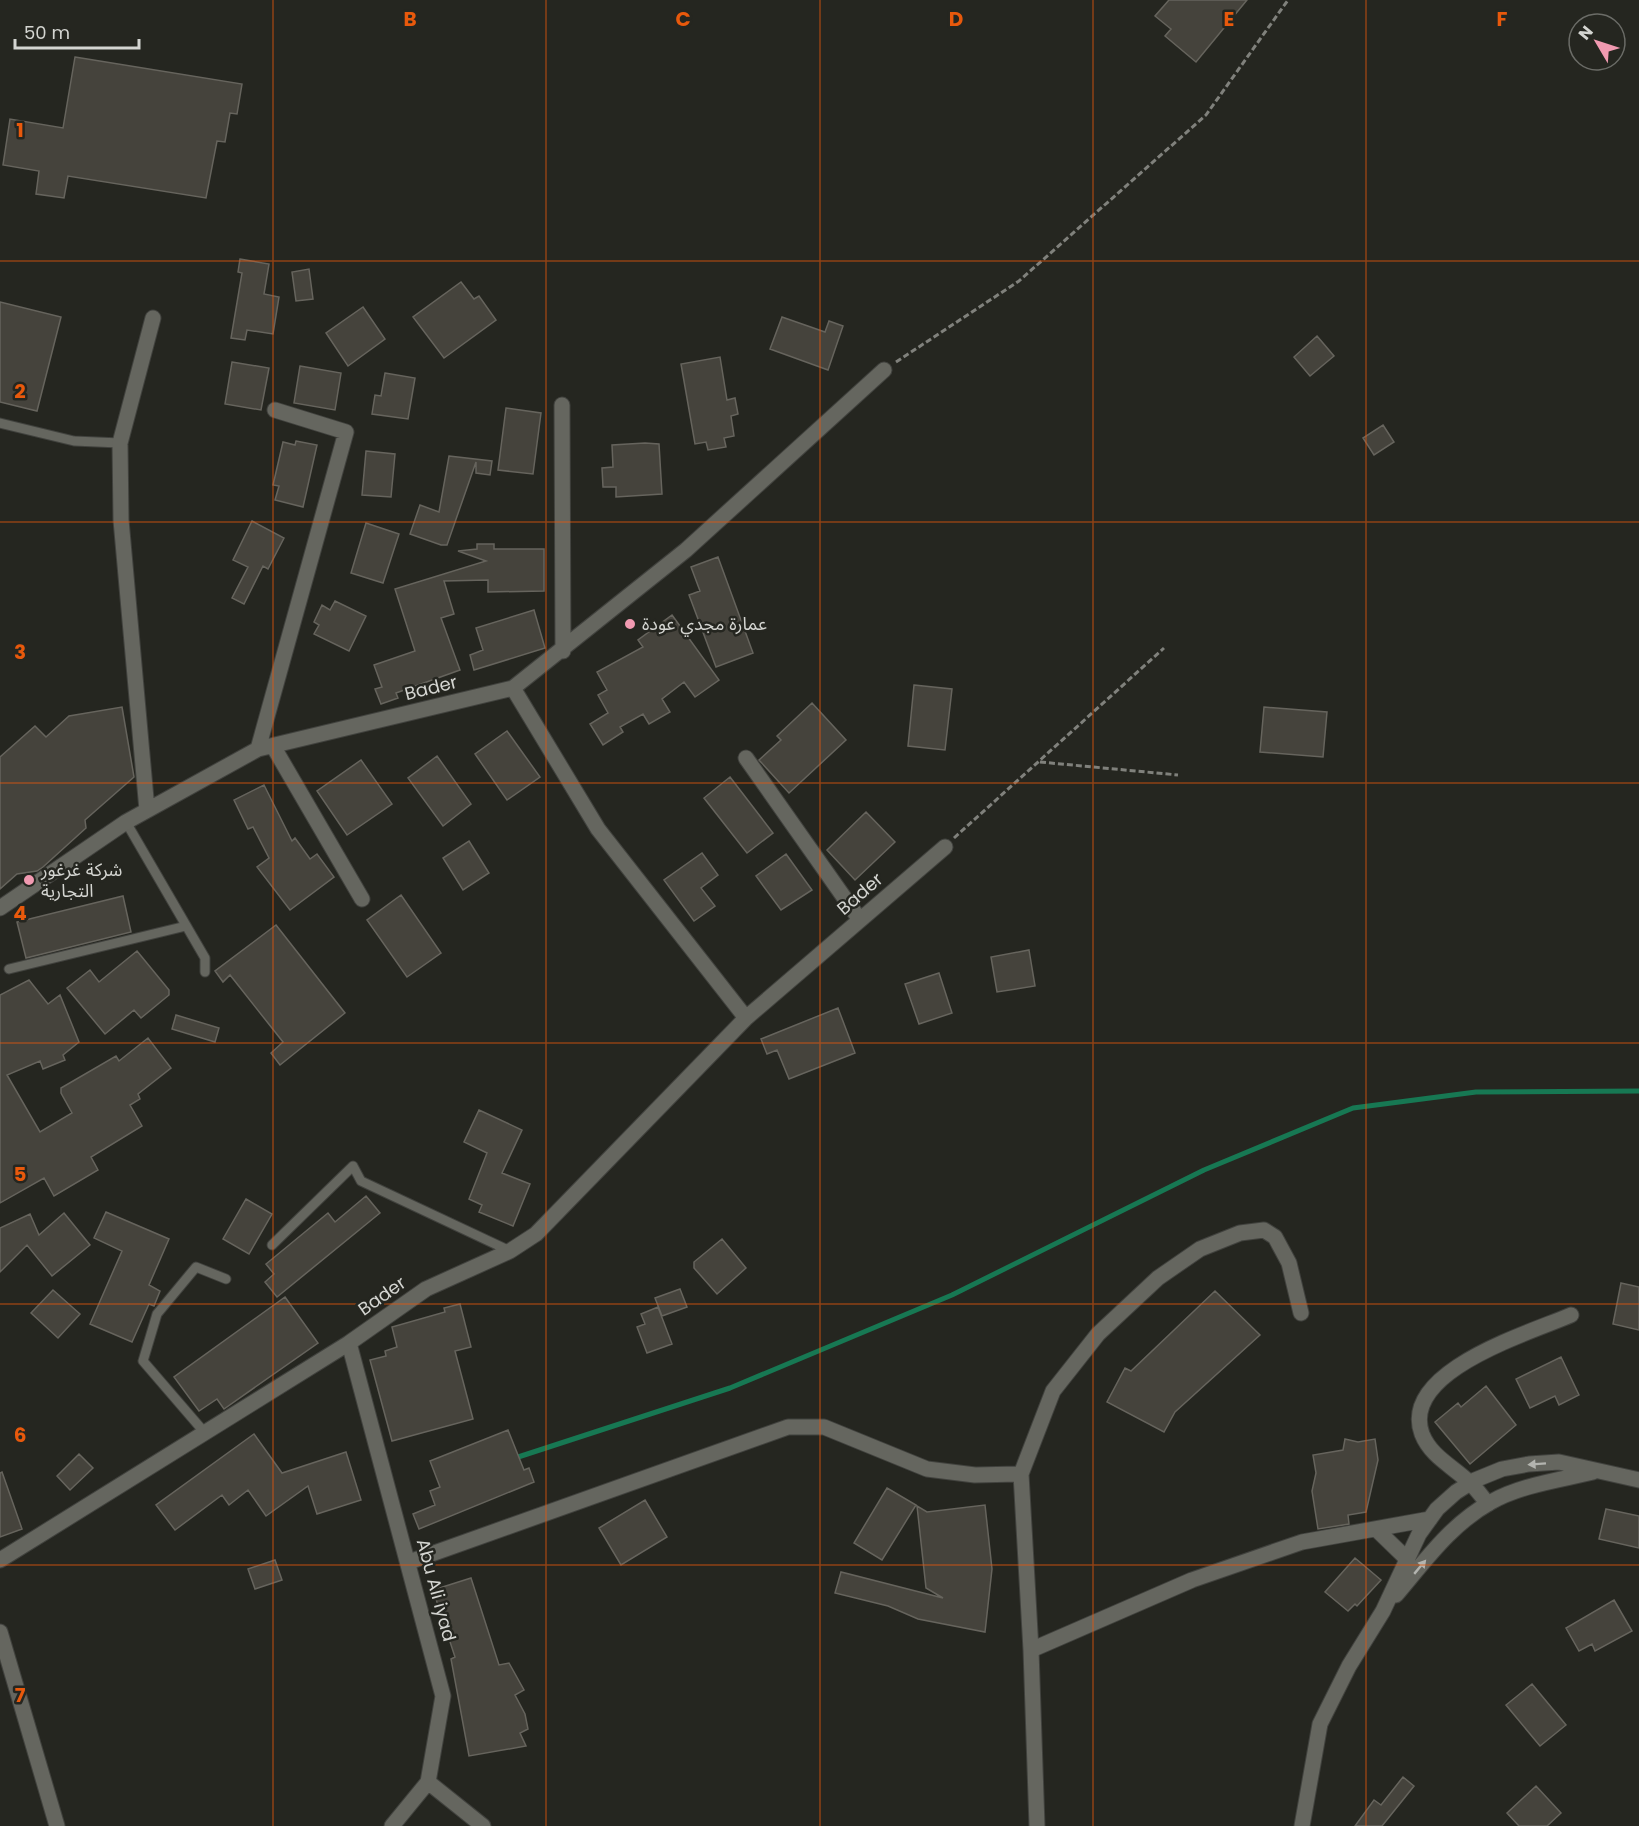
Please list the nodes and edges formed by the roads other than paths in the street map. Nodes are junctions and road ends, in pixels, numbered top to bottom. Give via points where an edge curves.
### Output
1 (153, 318) dead end
2 (884, 370) road end
3 (562, 405) dead end
4 (275, 410) dead end
5 (0, 423) edge
6 (120, 443) junction
7 (563, 651) junction
8 (513, 688) junction
9 (266, 748) junction
10 (746, 758) dead end
11 (147, 810) junction
12 (126, 822) junction
13 (945, 847) road end
14 (362, 899) dead end
15 (0, 908) edge
16 (860, 920) junction
17 (186, 926) junction
18 (9, 969) dead end
19 (205, 972) dead end
20 (747, 1018) junction
21 (273, 1245) dead end
22 (510, 1251) junction
23 (226, 1279) dead end
24 (1301, 1313) dead end
25 (1571, 1315) dead end
26 (349, 1343) junction
27 (205, 1433) junction
28 (1594, 1472) junction
29 (1021, 1474) junction
30 (1639, 1480) edge
31 (1470, 1483) junction
32 (1488, 1504) junction
33 (1430, 1519) junction
34 (1376, 1528) junction
35 (1407, 1559) junction
36 (0, 1560) edge
37 (409, 1562) junction
38 (1383, 1611) junction
39 (0, 1632) edge
40 (1031, 1650) junction
41 (429, 1782) junction
42 (57, 1826) edge
43 (392, 1826) edge
44 (483, 1826) edge
45 (1037, 1826) edge
46 (1302, 1826) edge

1 - 6 street
2 - 7 street via 686,550
3 - 7 street
4 - 9 street via 346,432
5 - 6 lane via 74,441
6 - 11 street via 121,520
7 - 8 street
8 - 9 street, Bader
8 - 20 street via 598,829
9 - 11 street, Bader
9 - 14 street
10 - 16 street
11 - 12 street, Bader
12 - 15 street, Bader
12 - 17 lane
13 - 16 street, Bader
16 - 20 street, Bader
17 - 18 lane
17 - 19 lane via 205,958
20 - 22 street, Bader via 536,1234
21 - 22 lane via 353,1166 361,1181
22 - 26 street, Bader via 426,1289
23 - 27 lane via 196,1267 157,1314 143,1361
24 - 29 street via 1289,1263 1275,1237 1264,1230 1240,1233 1200,1249 1158,1278 1098,1334 1053,1391
25 - 31 street via 1469,1359 1444,1376 1424,1400 1420,1414 1422,1434 1437,1457
26 - 27 street, Bader
26 - 37 street, Abu Ali iyad
27 - 36 street, Bader
28 - 30 street
28 -> 31 street via 1559,1462 1529,1464 1502,1468
28 - 32 street via 1525,1489
29 - 37 street via 975,1475 927,1469 824,1427 788,1427
29 - 40 street
31 - 32 street
31 - 33 street
38 -> 32 street via 1443,1540
33 - 34 street
33 - 35 street
34 - 35 street
34 - 40 street via 1302,1542 1203,1576
35 - 38 street
37 - 41 street, Abu Ali iyad via 443,1696
38 - 46 street via 1320,1724
39 - 42 street
40 - 45 street
41 - 43 street
41 - 44 street

